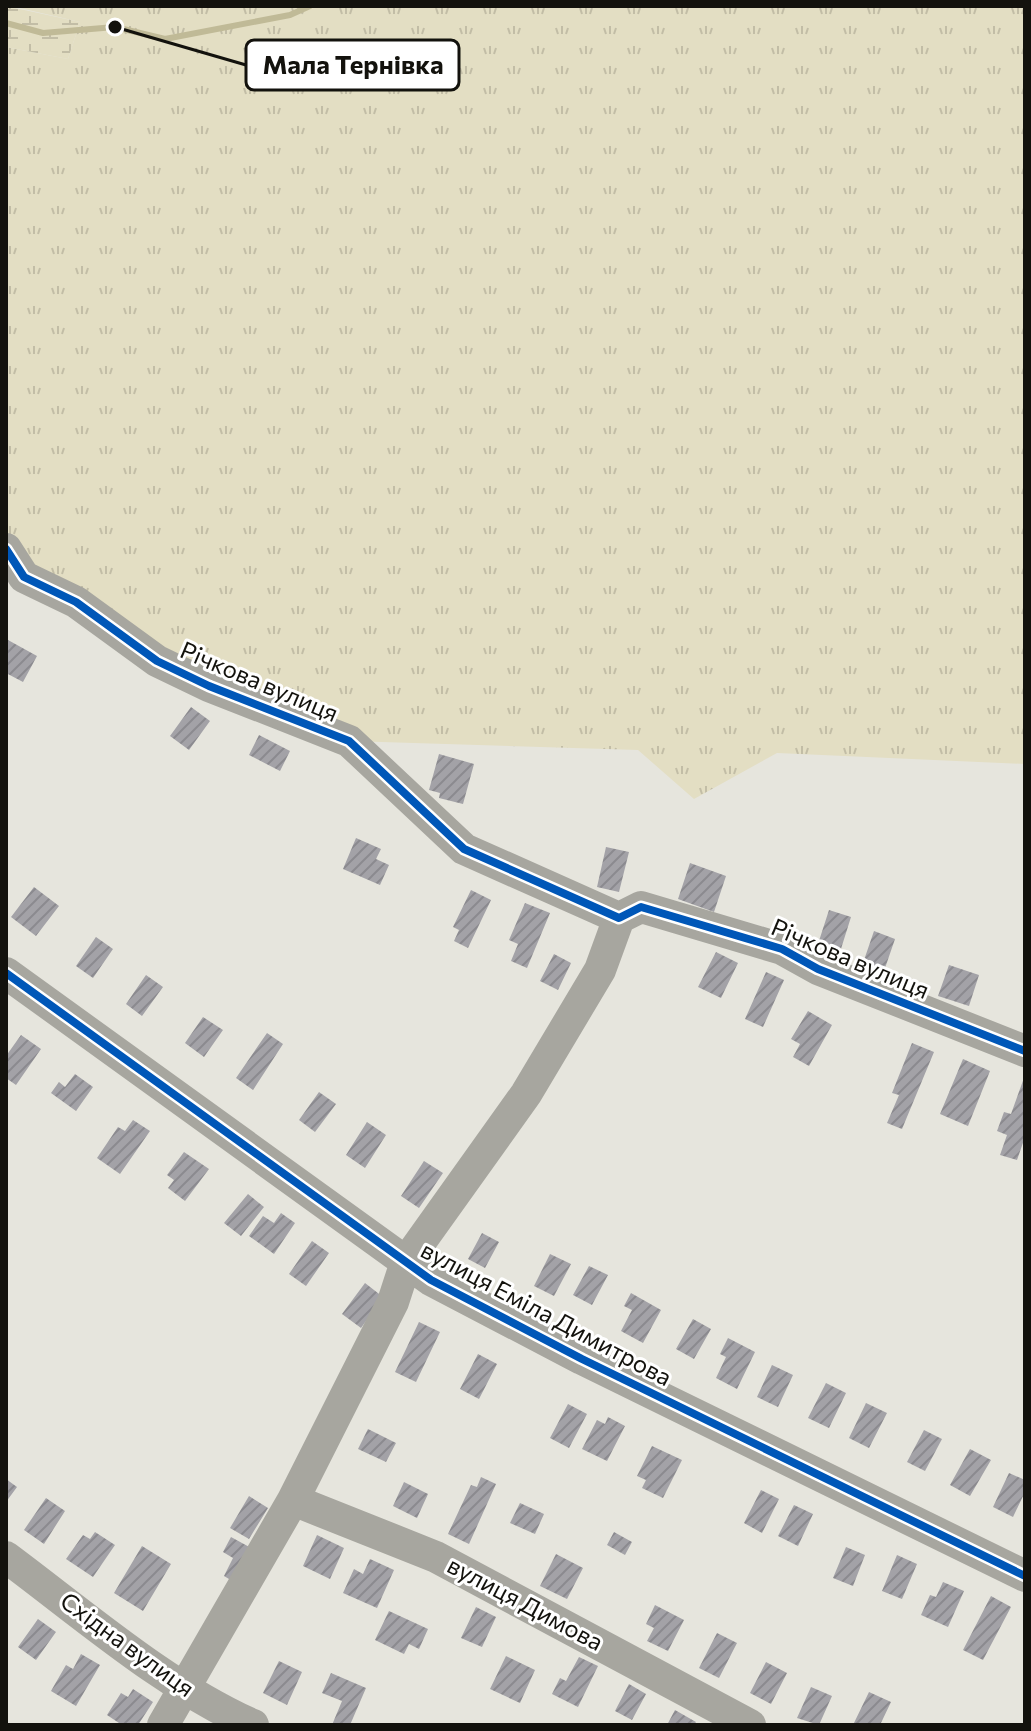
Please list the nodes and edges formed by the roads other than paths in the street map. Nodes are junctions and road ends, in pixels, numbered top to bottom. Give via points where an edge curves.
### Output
1 (6, 549) edge
2 (15, 586) edge
3 (619, 918) junction
4 (6, 973) edge
5 (1025, 1051) edge
6 (406, 1262) junction
7 (293, 1500) junction
8 (6, 1557) edge
9 (1025, 1576) edge
10 (184, 1689) junction
11 (163, 1725) edge
12 (253, 1725) edge
13 (750, 1725) edge

1 - 2 street, Річкова вулиця
2 - 3 street, Річкова вулиця via 76,602 157,661 349,741 464,849
3 - 5 street, Річкова вулиця via 641,907 782,949 818,969
3 - 6 street via 600,970 526,1094
4 - 6 street, вулиця Еміла Димитрова
6 - 7 street via 393,1302
6 - 9 street, вулиця Еміла Димитрова via 582,1359
7 - 10 street
7 - 13 street, вулиця Димова via 436,1557
8 - 10 street, Східна вулиця
10 - 11 street
10 - 12 street, Східна вулиця

